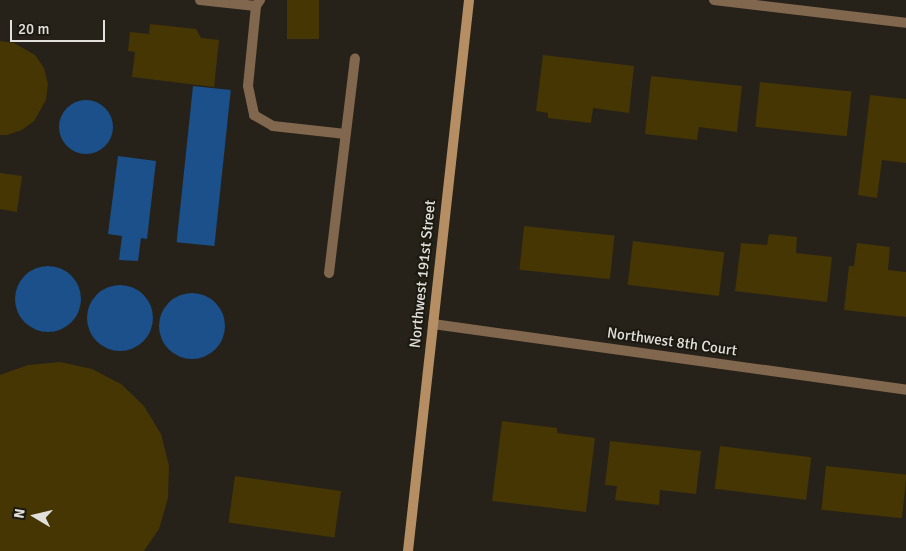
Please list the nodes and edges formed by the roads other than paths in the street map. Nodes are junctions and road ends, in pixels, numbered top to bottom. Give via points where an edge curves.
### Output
1 (200, 0) edge
2 (469, 0) edge
3 (714, 0) edge
4 (258, 3) edge
5 (906, 22) edge
6 (355, 59) dead end
7 (346, 134) junction
8 (329, 273) dead end
9 (433, 324) junction
10 (906, 390) edge
11 (408, 551) edge

1 - 4 street
2 - 9 street, Northwest 191st Street
3 - 5 street
4 - 7 street via 248,86 254,115 273,126
6 - 7 street
7 - 8 street
9 - 10 street, Northwest 8th Court
9 - 11 street, Northwest 191st Street

